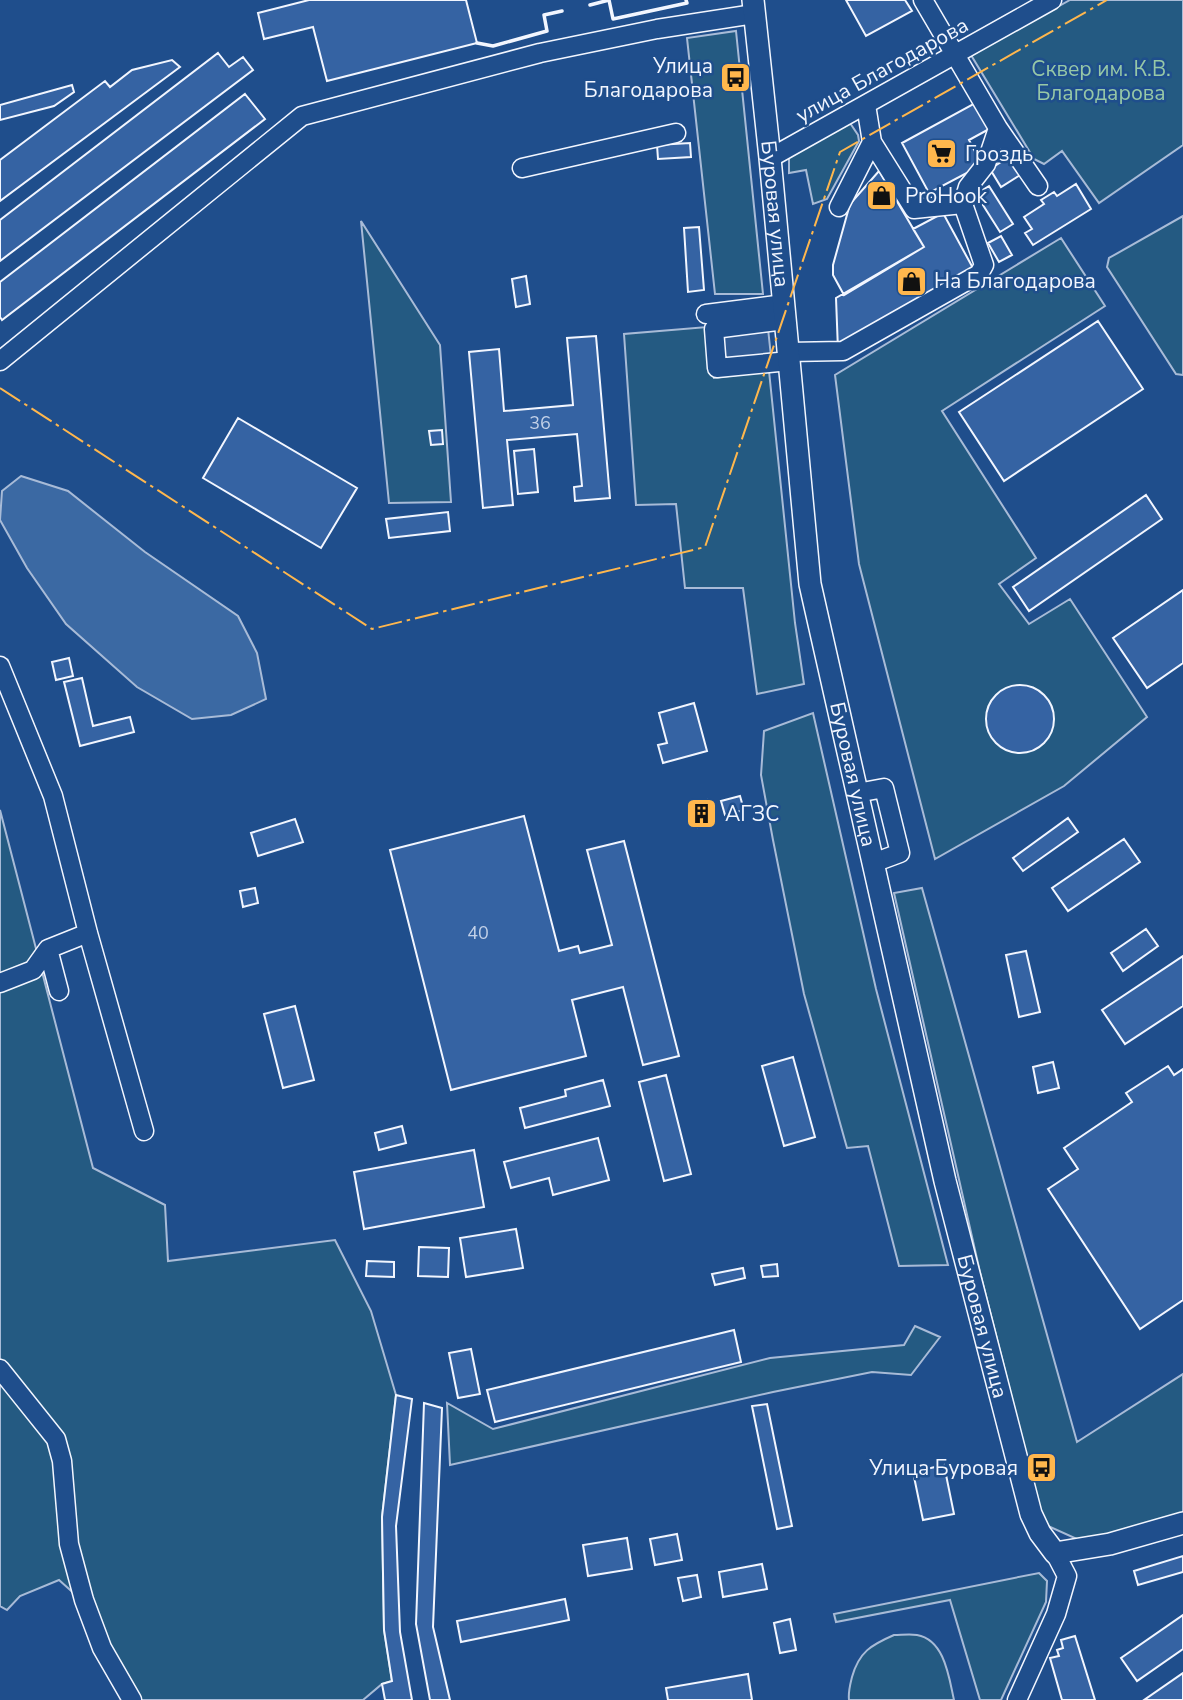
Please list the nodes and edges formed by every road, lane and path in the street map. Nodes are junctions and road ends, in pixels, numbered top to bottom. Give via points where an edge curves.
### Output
1 (923, 0) edge
2 (1052, 0) edge
3 (753, 7) edge
4 (954, 55) junction
5 (866, 105) junction
6 (998, 128) junction
7 (676, 133) dead end
8 (872, 142) junction
9 (770, 158) junction
10 (522, 169) dead end
11 (1038, 186) dead end
12 (962, 204) junction
13 (839, 207) dead end
14 (785, 312) junction
15 (706, 314) dead end
16 (789, 356) junction
17 (0, 361) edge
18 (0, 666) edge
19 (88, 933) junction
20 (48, 949) junction
21 (0, 983) edge
22 (59, 991) dead end
23 (145, 1131) dead end
24 (0, 1369) edge
25 (1183, 1523) edge
26 (1055, 1553) junction
27 (132, 1700) edge
28 (1017, 1700) edge

1 - 4 street
2 - 4 street, улица Благодарова
3 - 9 main road, Буровая улица
3 - 17 street via 540,53 302,116
4 - 5 street, улица Благодарова
4 - 6 street
5 - 8 street
5 - 9 street, улица Благодарова
6 - 11 street
6 - 12 street via 986,164 968,187
7 - 10 street
8 - 12 street via 914,209
8 - 13 street
9 - 14 main road, Буровая улица
12 - 16 street via 984,265 979,274 843,351
14 - 15 street
14 - 16 main road, Буровая улица
14 - 16 street via 714,329 717,369
16 - 26 main road, Буровая улица via 810,584 945,1181 1031,1514
18 - 19 street via 53,796
19 - 20 street
19 - 23 street
20 - 21 street via 33,970
20 - 22 street
24 - 27 street via 56,1439 69,1544 84,1600 102,1648
25 - 26 main road via 1110,1544
26 - 28 street via 1066,1576 1056,1614

